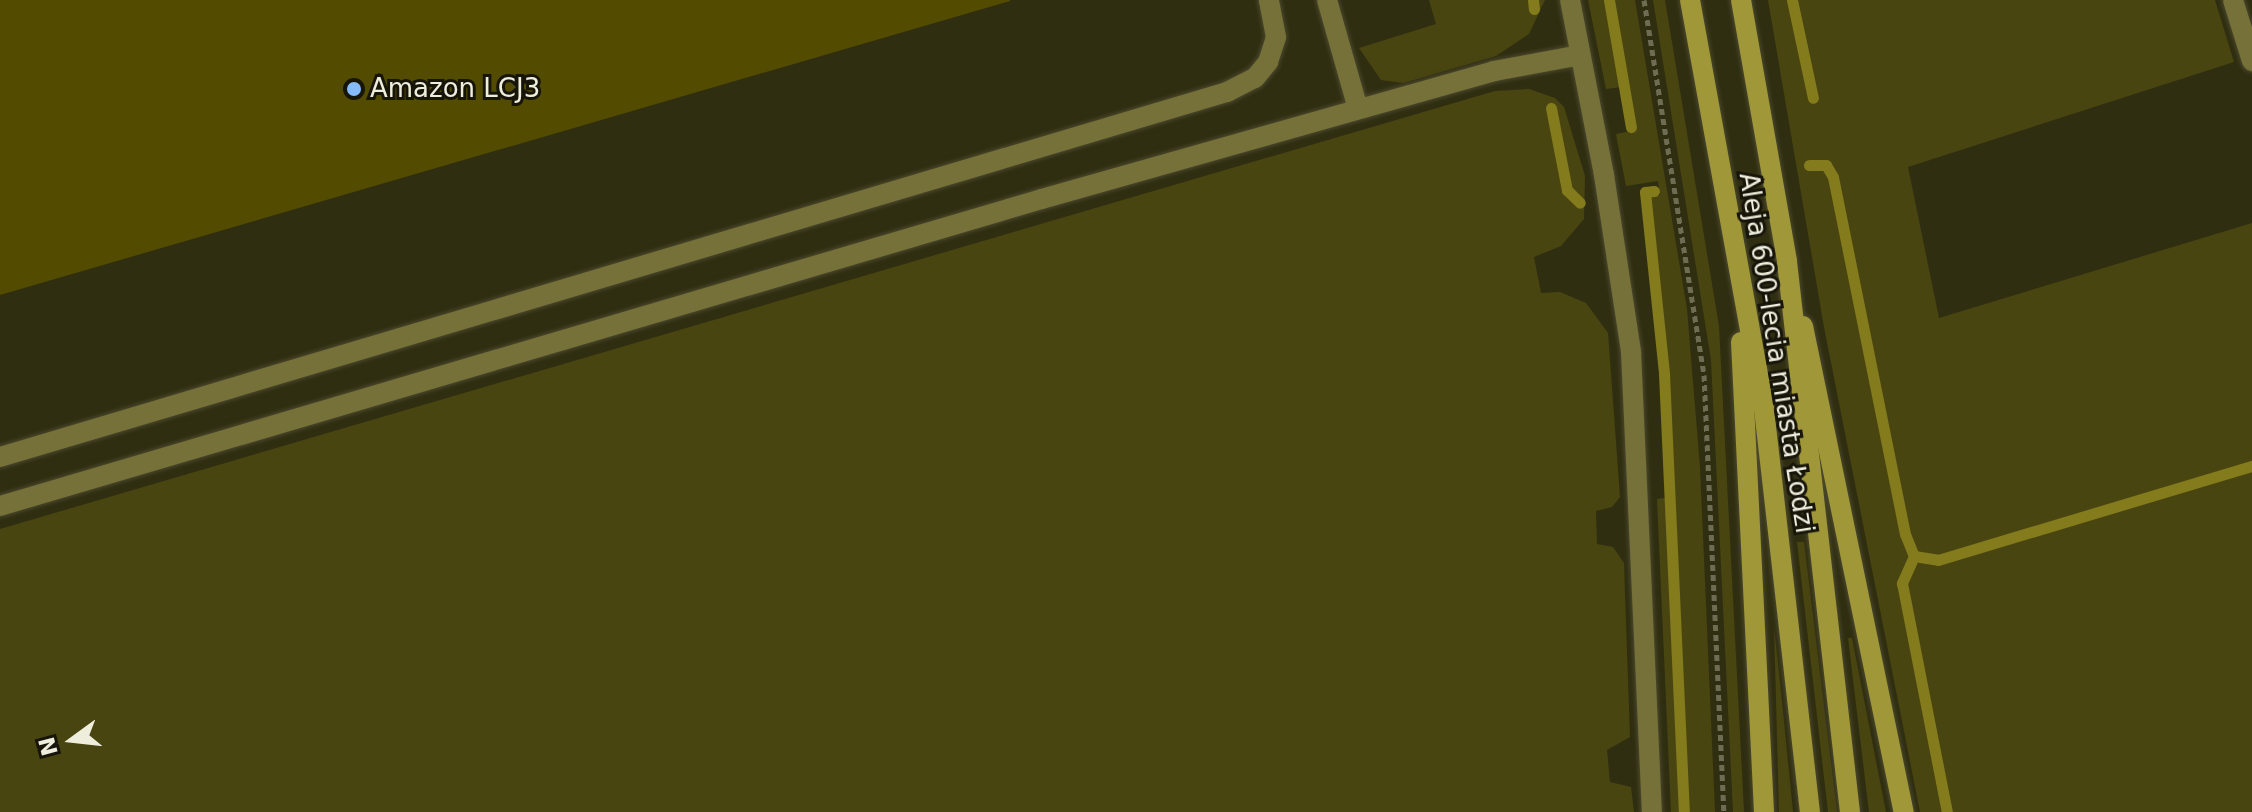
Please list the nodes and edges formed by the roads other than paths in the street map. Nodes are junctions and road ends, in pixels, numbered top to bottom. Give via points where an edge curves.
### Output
1 (1269, 0) edge
2 (1327, 0) edge
3 (1570, 0) edge
4 (1690, 0) edge
5 (1741, 0) edge
6 (2233, 0) edge
7 (1580, 55) junction
8 (2252, 61) edge
9 (1358, 109) junction
10 (1787, 262) junction
11 (1738, 278) junction
12 (0, 457) edge
13 (0, 506) edge
14 (1652, 812) edge
15 (1764, 812) edge
16 (1810, 812) edge
17 (1850, 812) edge
18 (1904, 812) edge

1 - 12 street via 1276,37 1268,62 1255,78 1227,92
2 - 9 street
3 - 7 street
4 - 11 main road, Aleja 600-lecia miasta Łodzi
5 - 10 main road, Aleja 600-lecia miasta Łodzi
6 - 8 street
7 - 9 street via 1494,71
7 - 14 street via 1631,352
9 - 13 street
10 - 17 main road, Aleja 600-lecia miasta Łodzi
10 - 18 main road via 1826,416
11 - 15 main road
11 - 16 main road, Aleja 600-lecia miasta Łodzi via 1766,423

